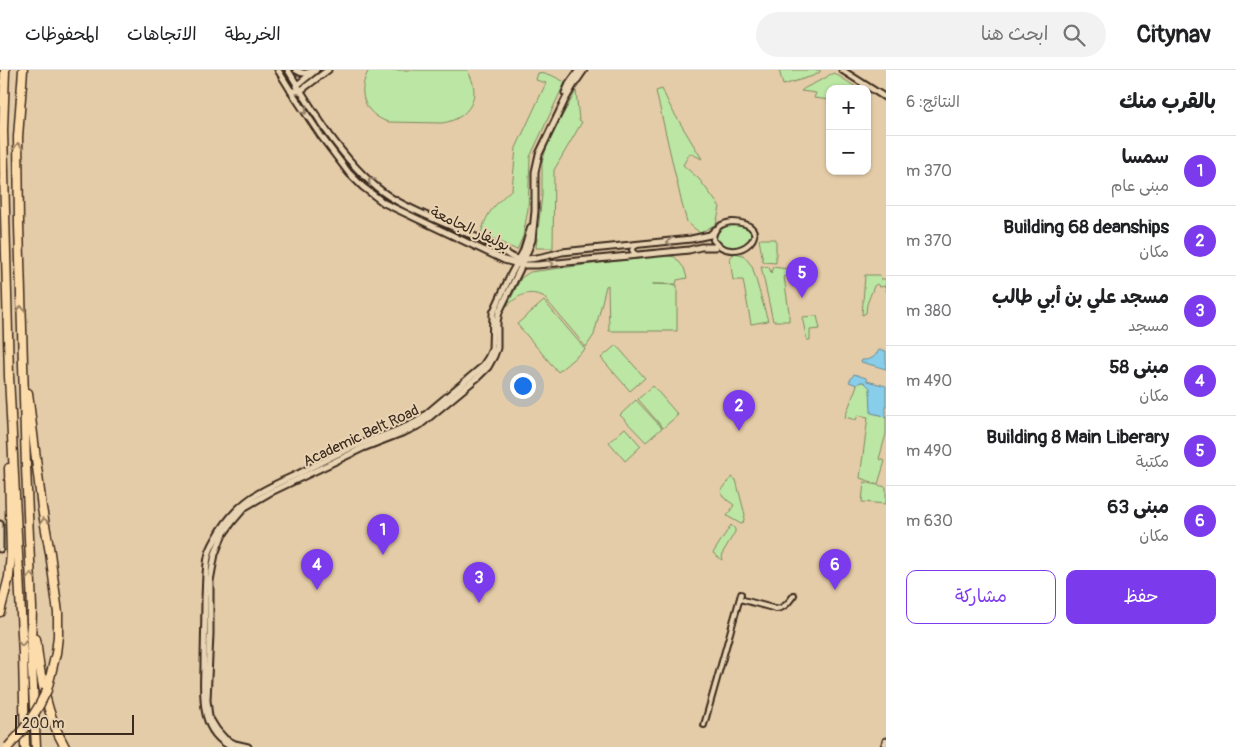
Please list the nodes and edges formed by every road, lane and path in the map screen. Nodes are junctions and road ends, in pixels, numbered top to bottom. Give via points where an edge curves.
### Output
1 (5, 70) edge
2 (23, 70) edge
3 (278, 70) edge
4 (288, 70) edge
5 (296, 70) edge
6 (316, 70) edge
7 (328, 70) edge
8 (579, 70) edge
9 (584, 70) edge
10 (836, 70) edge
11 (842, 70) edge
12 (860, 85) edge
13 (299, 88) junction
14 (291, 91) junction
15 (871, 92) edge
16 (886, 98) edge
17 (886, 102) edge
18 (389, 196) junction
19 (384, 202) junction
20 (715, 230) junction
21 (717, 244) junction
22 (637, 245) junction
23 (638, 255) junction
24 (521, 262) junction
25 (22, 326) junction
26 (9, 376) junction
27 (0, 524) edge
28 (0, 549) edge
29 (741, 594) dead end
30 (794, 595) dead end
31 (740, 599) junction
32 (32, 608) junction
33 (0, 612) edge
34 (704, 725) dead end
35 (886, 741) edge
36 (8, 747) edge
37 (25, 747) edge
38 (36, 747) edge
39 (65, 747) edge
40 (232, 747) edge
41 (248, 747) edge
42 (884, 747) edge

1 - 26 highway via 3,130
25 -> 2 highway via 18,137
3 - 14 street, بوليفار الجامعة
4 - 13 street, بوليفار الجامعة
5 - 6 street via 307,73
6 - 13 street
7 - 13 street
8 - 24 street, Academic Belt Road via 569,84 535,158 531,226
9 - 24 street, Academic Belt Road via 538,154 532,240
10 - 12 street
11 - 16 street
13 - 14 street
18 -> 13 street, بوليفار الجامعة via 348,158
14 -> 19 street, بوليفار الجامعة via 349,173
15 - 17 street
18 - 19 street
18 - 24 street, بوليفار الجامعة
19 - 24 street, بوليفار الجامعة via 504,260
20 - 21 street via 713,240
20 - 21 street via 723,224 738,222 745,223 754,231 750,244 738,249
20 -> 22 street, بوليفار الجامعة via 699,238
21 - 23 street, بوليفار الجامعة via 715,247
22 - 23 street via 632,250
22 - 24 street, بوليفار الجامعة via 562,252
24 -> 23 street, بوليفار الجامعة via 537,265
24 - 40 street, Academic Belt Road via 510,276 493,313 492,349 477,372 406,427 355,446 256,494 233,513 217,536 209,555 206,578 205,711 209,726
24 - 41 street, Academic Belt Road via 499,312 497,348 483,372 420,425 363,448 258,499 239,514 222,536 210,581 209,717 225,739
32 -> 25 highway
36 -> 25 highway, bridge via 31,719 47,690 58,636 58,613 42,508
26 - 33 highway via 11,553
26 -> 37 highway
27 - 28 street
29 - 31 street
30 - 31 street via 780,608
31 - 34 street
32 - 38 highway
32 - 39 highway via 43,688
35 - 42 street

